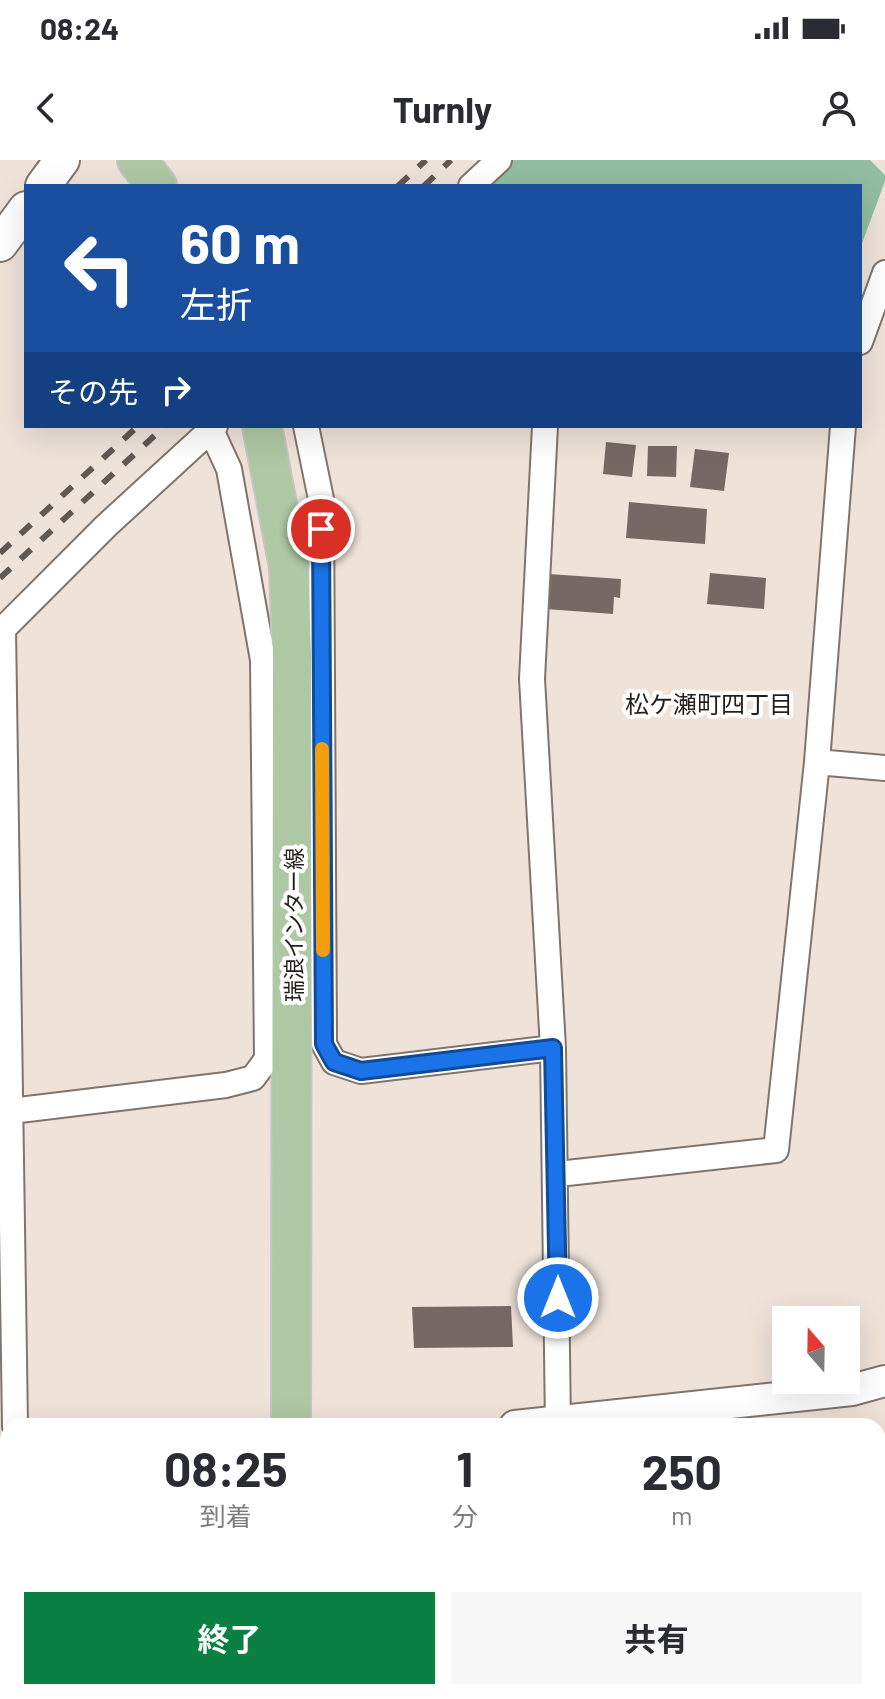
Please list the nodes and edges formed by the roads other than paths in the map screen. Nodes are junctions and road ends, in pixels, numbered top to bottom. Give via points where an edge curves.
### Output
1 (62, 160) edge
2 (137, 160) edge
3 (499, 160) edge
4 (44, 184) edge
5 (155, 184) edge
6 (473, 184) edge
7 (24, 212) edge
8 (0, 244) edge
9 (885, 273) edge
10 (862, 336) edge
11 (213, 428) edge
12 (262, 428) edge
13 (306, 428) edge
14 (545, 428) edge
15 (843, 428) edge
16 (2, 630) edge
17 (817, 762) junction
18 (885, 768) edge
19 (553, 1048) junction
20 (11, 1111) junction
21 (558, 1174) junction
22 (6, 1246) edge
23 (885, 1381) edge
24 (15, 1418) edge
25 (291, 1418) edge
26 (558, 1418) edge
27 (603, 1418) edge

1 - 4 main road
2 - 5 main road
3 - 6 street
7 - 8 main road
9 - 10 street
11 - 16 street
11 - 20 street via 229,469 263,660 267,1059 253,1078 226,1085
12 - 25 main road, 瑞浪インター線 via 289,567 292,653
13 - 19 street via 321,499 324,1044 334,1062 361,1071
14 - 19 street via 532,679
15 - 17 street
16 - 20 street
17 - 18 street
17 - 21 street via 776,1150
19 - 21 street
20 - 22 street
21 - 26 street
22 - 24 street
23 - 27 street via 852,1390

